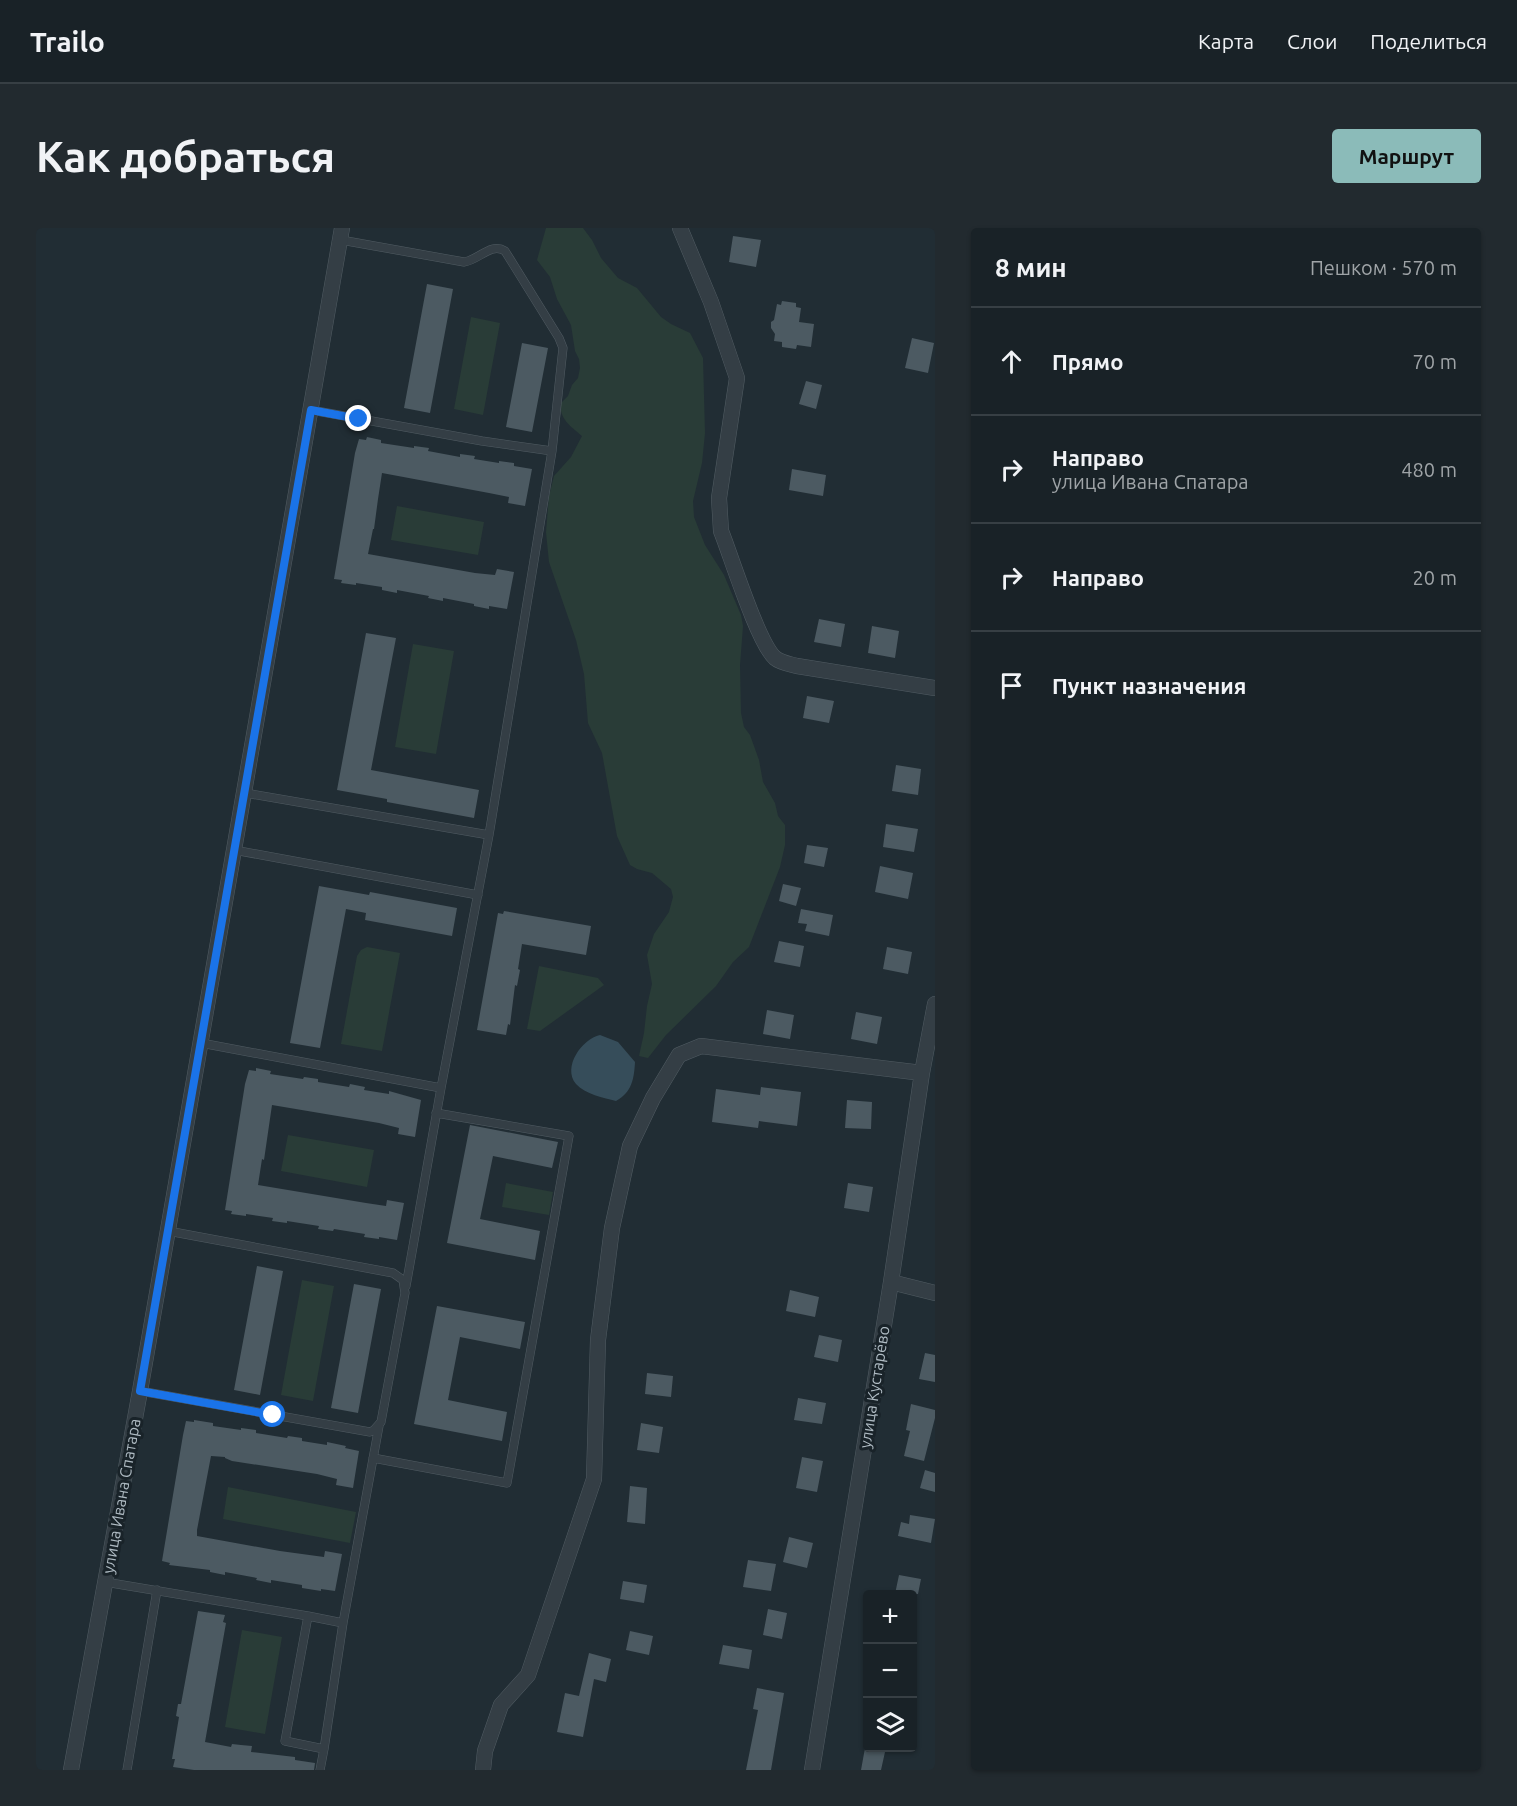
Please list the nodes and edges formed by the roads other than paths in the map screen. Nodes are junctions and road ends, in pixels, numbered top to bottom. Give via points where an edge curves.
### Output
1 (680, 228) edge
2 (341, 234) edge
3 (311, 410) junction
4 (552, 451) junction
5 (935, 688) edge
6 (245, 793) junction
7 (489, 835) junction
8 (234, 850) junction
9 (478, 895) junction
10 (935, 1004) edge
11 (201, 1043) junction
12 (922, 1073) junction
13 (441, 1088) junction
14 (436, 1113) junction
15 (168, 1231) junction
16 (891, 1282) junction
17 (405, 1287) junction
18 (935, 1293) edge
19 (140, 1391) junction
20 (379, 1426) junction
21 (373, 1458) junction
22 (105, 1582) junction
23 (157, 1590) junction
24 (308, 1616) junction
25 (344, 1623) junction
26 (324, 1749) junction
27 (73, 1770) edge
28 (127, 1770) edge
29 (320, 1770) edge
30 (483, 1770) edge
31 (812, 1770) edge

1 - 5 street via 737,378 719,517 721,531 769,651 777,660 797,666
2 - 3 street, улица Ивана Спатара
2 - 4 lane via 460,262 471,261 494,248 505,251 563,348
3 - 4 lane
3 - 6 street, улица Ивана Спатара
4 - 7 lane
6 - 7 lane
6 - 8 street, улица Ивана Спатара
7 - 9 lane
8 - 9 lane
8 - 11 street, улица Ивана Спатара
9 - 13 lane
10 - 12 street, улица Кустарёво
11 - 13 lane
11 - 15 street, улица Ивана Спатара
12 - 16 street, улица Кустарёво
12 - 30 street via 701,1046 679,1055 652,1098 630,1146 612,1228 598,1340 594,1479 528,1675 501,1705 485,1751
13 - 14 lane
14 - 17 lane
14 - 21 lane via 569,1136 507,1483
15 - 17 lane via 393,1273 403,1280
15 - 19 street, улица Ивана Спатара
16 - 18 street
16 - 31 street, улица Кустарёво
17 - 20 lane
19 - 20 lane via 364,1432
19 - 22 street, улица Ивана Спатара
20 - 21 lane
21 - 25 lane
22 - 23 lane
22 - 27 street, улица Ивана Спатара
23 - 24 lane
23 - 28 lane
24 - 25 lane
24 - 26 lane via 285,1741
25 - 26 lane
26 - 29 lane

